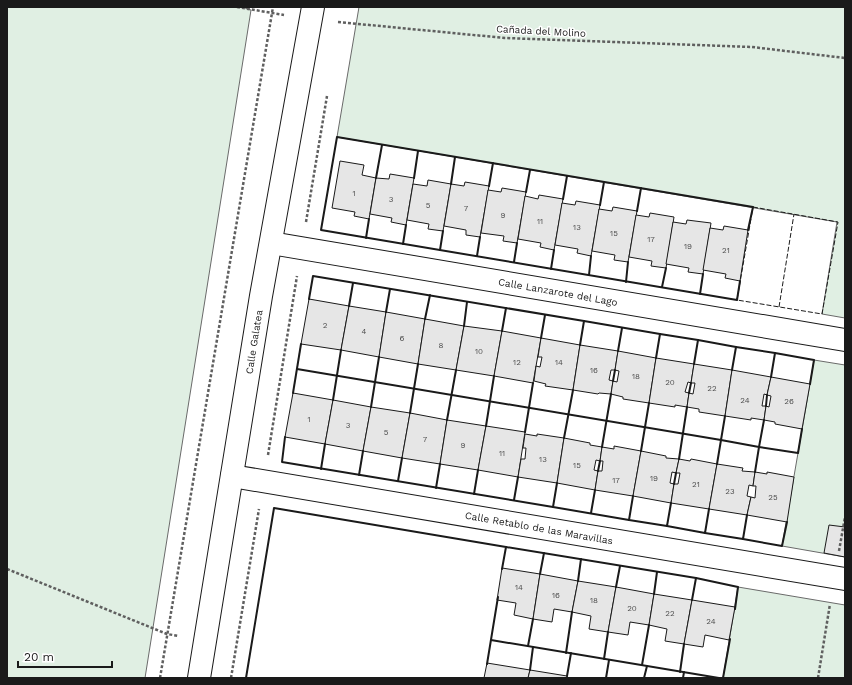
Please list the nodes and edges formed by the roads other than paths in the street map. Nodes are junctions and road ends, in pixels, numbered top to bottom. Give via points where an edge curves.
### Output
1 (312, 13) edge
2 (271, 243) junction
3 (845, 340) edge
4 (232, 476) junction
5 (840, 578) edge
6 (199, 678) edge

1 - 2 street, Calle Galatea
2 - 3 street, Calle Lanzarote del Lago
2 - 4 street, Calle Galatea
4 - 5 street, Calle Retablo de las Maravillas
4 - 6 street, Calle Galatea

